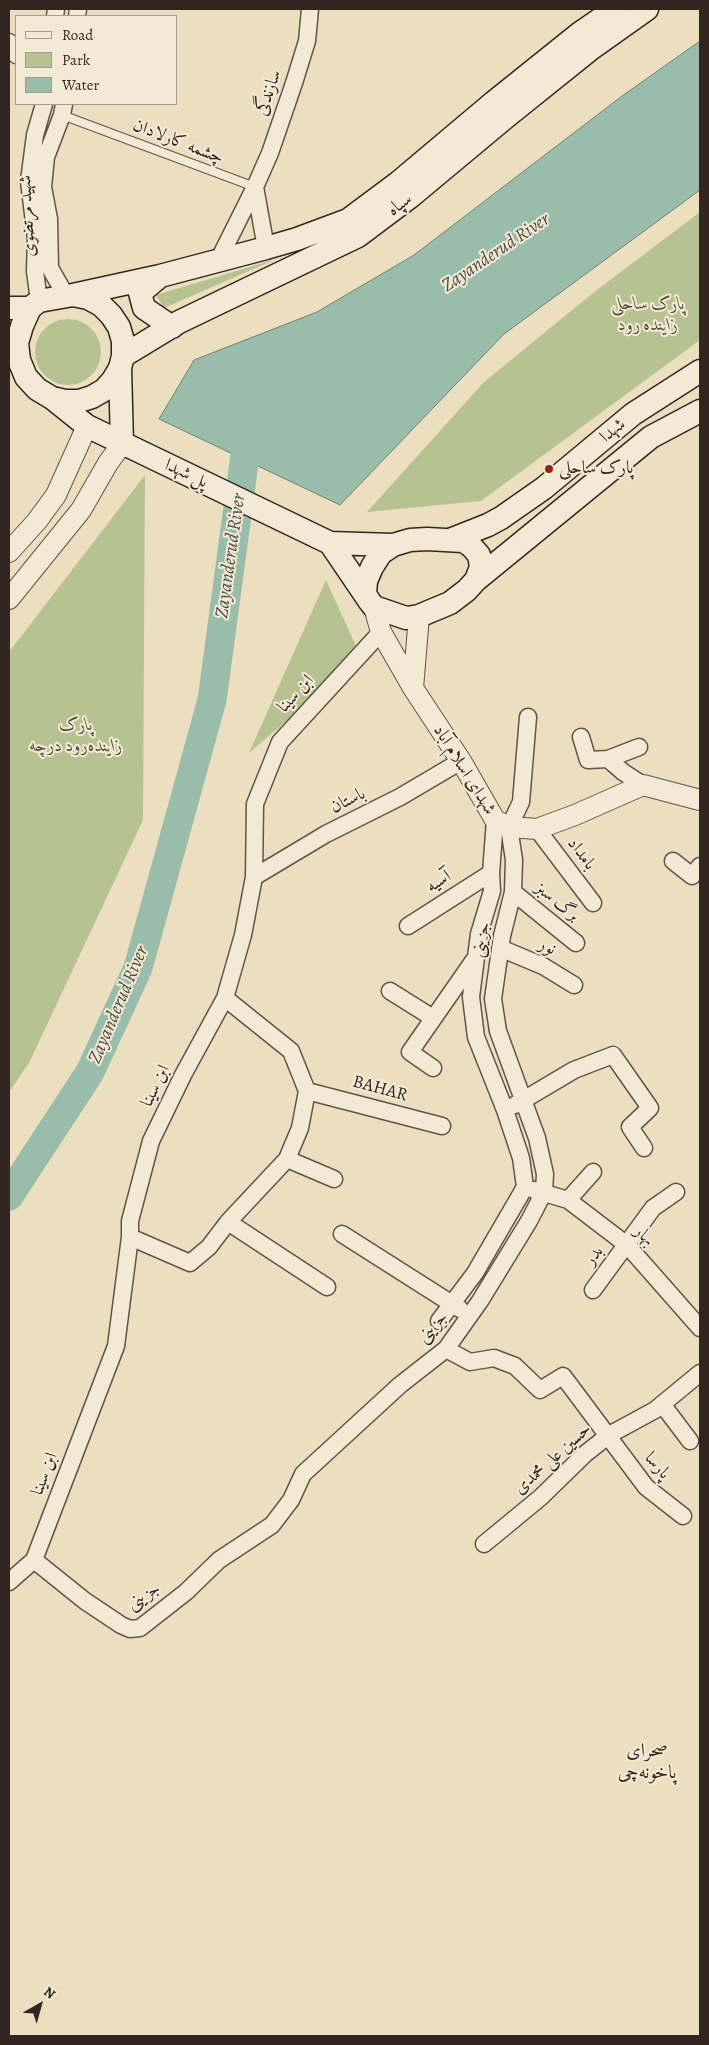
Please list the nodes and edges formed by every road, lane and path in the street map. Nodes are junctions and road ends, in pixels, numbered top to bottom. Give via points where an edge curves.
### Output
1 (310, 9) edge
2 (615, 9) edge
3 (647, 9) edge
4 (9, 42) edge
5 (15, 53) edge
6 (42, 106) edge
7 (63, 109) edge
8 (255, 187) junction
9 (266, 248) junction
10 (218, 261) junction
11 (35, 271) junction
12 (52, 272) junction
13 (160, 276) junction
14 (70, 295) junction
15 (26, 306) edge
16 (172, 327) junction
17 (121, 362) junction
18 (700, 371) edge
19 (18, 376) edge
20 (52, 398) junction
21 (700, 410) edge
22 (87, 426) junction
23 (122, 444) junction
24 (450, 540) junction
25 (330, 543) junction
26 (393, 545) junction
27 (9, 552) edge
28 (476, 580) junction
29 (9, 599) edge
30 (370, 600) junction
31 (419, 616) junction
32 (381, 632) junction
33 (413, 688) junction
34 (528, 717) dead end
35 (581, 737) dead end
36 (639, 746) dead end
37 (608, 759) junction
38 (461, 761) junction
39 (642, 785) junction
40 (700, 800) edge
41 (502, 824) junction
42 (537, 829) junction
43 (673, 861) dead end
44 (700, 866) edge
45 (491, 873) junction
46 (254, 877) junction
47 (513, 892) junction
48 (593, 902) dead end
49 (408, 926) dead end
50 (576, 943) dead end
51 (500, 948) junction
52 (475, 959) junction
53 (574, 985) dead end
54 (390, 991) dead end
55 (225, 998) junction
56 (433, 1018) junction
57 (498, 1031) junction
58 (476, 1037) junction
59 (433, 1068) dead end
60 (307, 1091) junction
61 (524, 1100) junction
62 (505, 1110) junction
63 (442, 1126) dead end
64 (644, 1148) dead end
65 (287, 1159) junction
66 (593, 1172) dead end
67 (334, 1179) dead end
68 (526, 1187) junction
69 (544, 1192) junction
70 (676, 1192) dead end
71 (568, 1200) junction
72 (228, 1222) junction
73 (342, 1234) dead end
74 (130, 1237) junction
75 (627, 1245) junction
76 (327, 1288) dead end
77 (593, 1290) dead end
78 (452, 1303) junction
79 (469, 1316) junction
80 (439, 1321) dead end
81 (700, 1328) edge
82 (446, 1349) junction
83 (700, 1373) edge
84 (662, 1404) junction
85 (609, 1435) junction
86 (690, 1441) dead end
87 (682, 1516) dead end
88 (484, 1544) dead end
89 (34, 1560) junction
90 (9, 1582) edge

1 - 8 street, سازندگی via 306,41 294,83
2 - 9 main road, سپاه via 580,33 348,220
3 - 16 main road, سپاه via 592,48 358,236
4 - 5 street
6 - 7 street
6 - 11 street via 29,181 36,239
7 - 8 lane, چشمه کارلادان
7 - 12 street, شهيد مرتضوی via 46,157 43,187 49,219
8 - 9 street
8 - 10 street, سازندگی
9 - 10 main road, سپاه
10 - 13 main road, سپاه
11 - 12 street via 44,276
11 - 15 street
12 - 14 street, شهيد مرتضوی
13 - 14 main road, سپاه
13 - 16 main road via 140,293 144,308
14 - 15 main road
14 - 17 main road via 88,298 112,315 121,334
15 - 19 main road via 18,343
16 - 17 main road, سپاه
17 - 20 main road via 113,380 92,397 65,401
17 - 23 main road
18 - 24 main road, شهدا via 634,414 544,488 501,518
19 - 20 main road
20 - 22 main road, پل شهدا
21 - 28 main road, شهدا via 651,437
22 - 23 main road, پل شهدا
22 - 27 street via 56,495
23 - 25 main road, پل شهدا
23 - 29 street via 81,510
24 - 26 main road via 427,538
24 - 28 main road via 463,541 479,555
25 - 26 main road
25 - 30 main road
26 - 30 main road via 381,553 366,581
28 - 31 main road via 450,603
30 - 31 main road via 406,618
30 - 32 street, شهدای اسلام آباد
31 - 33 street
32 - 33 street, شهدای اسلام آباد
32 - 46 street, ابن سینا via 280,742 255,804
33 - 38 street, شهدای اسلام آباد
34 - 41 street via 521,802
35 - 37 street via 588,760
36 - 37 street
37 - 39 street
38 - 41 street, شهدای اسلام آباد
38 - 46 street, باستان
39 - 40 street
39 - 42 street, شهدای اسلام آباد
41 - 42 street, شهدای اسلام آباد
41 - 45 street
41 - 47 street, جزینی via 514,860
42 - 48 street, بامداد
43 - 44 street via 692,876
45 - 49 street, آسیه
45 - 52 street via 492,891
46 - 55 street, ابن سینا via 244,936
47 - 50 street, برگ سبز
47 - 51 street, جزینی
51 - 53 street, نور via 543,966
51 - 57 street, جزینی via 493,999
52 - 56 street
52 - 58 street via 470,997
54 - 56 street
55 - 60 street via 291,1051
55 - 74 street, ابن سینا via 151,1141 130,1221
56 - 59 street via 410,1052
57 - 58 street
57 - 61 street, جزینی
58 - 62 street
60 - 63 street, BAHAR
60 - 65 street via 300,1128
61 - 62 street
61 - 64 street via 574,1070 613,1056 650,1108 630,1127
61 - 69 street, جزینی via 545,1174
62 - 68 street via 521,1158
65 - 67 street
65 - 72 street
66 - 71 street
68 - 69 street, بهار
68 - 78 street via 475,1273
69 - 71 street, بهار
69 - 79 street, جزینی via 505,1262
70 - 75 street, بدر via 653,1208
71 - 75 street, بهار
72 - 74 street via 209,1247 190,1262
72 - 76 street
73 - 78 street
74 - 89 street, ابن سینا via 116,1346
75 - 77 street, بدر
75 - 81 street, بهار
78 - 79 street
78 - 80 street
79 - 82 street, جزینی
82 - 85 street, پارسا via 470,1362 494,1358 515,1366 540,1390 563,1376
82 - 89 street, جزینی via 400,1385 303,1474 291,1500 272,1525 219,1560 186,1592 140,1628 130,1629 121,1625
83 - 84 street, حسین علی محمدی
84 - 85 street, حسین علی محمدی
84 - 86 street
85 - 87 street, پارسا via 646,1487
85 - 88 street, حسین علی محمدی
89 - 90 street, ابن سینا

